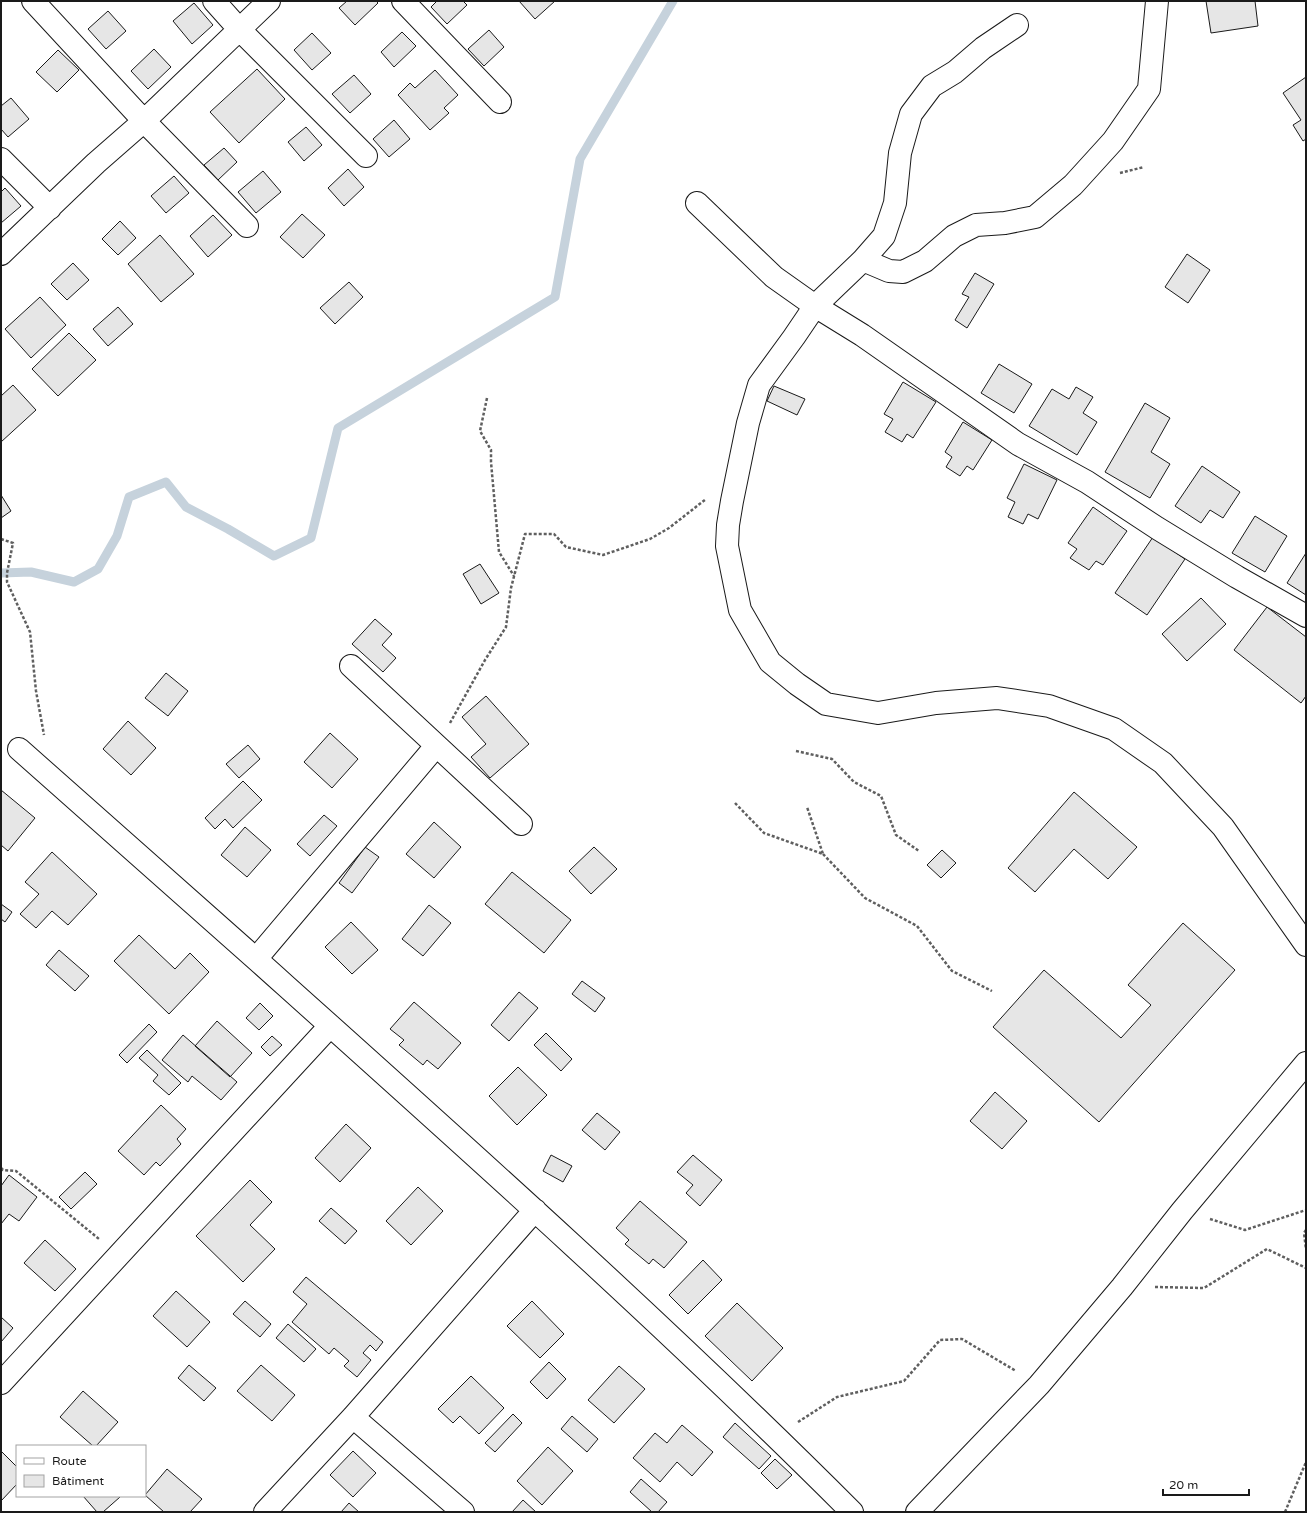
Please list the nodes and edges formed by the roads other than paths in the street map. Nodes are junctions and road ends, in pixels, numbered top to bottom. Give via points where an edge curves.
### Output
1 (33, 1) edge
2 (214, 1) edge
3 (269, 1) edge
4 (403, 1) edge
5 (1157, 1) edge
6 (1017, 25) dead end
7 (239, 29) junction
8 (500, 102) dead end
9 (144, 121) junction
10 (366, 156) dead end
11 (1, 159) edge
12 (697, 203) dead end
13 (50, 208) junction
14 (247, 226) dead end
15 (1, 254) edge
16 (863, 260) junction
17 (815, 306) junction
18 (1306, 616) edge
19 (351, 666) dead end
20 (436, 746) junction
21 (19, 749) dead end
22 (521, 824) dead end
23 (1306, 945) edge
24 (256, 959) junction
25 (330, 1026) junction
26 (1306, 1063) edge
27 (535, 1210) junction
28 (1, 1383) edge
29 (353, 1417) junction
30 (265, 1512) edge
31 (463, 1512) edge
32 (852, 1512) edge
33 (917, 1512) edge

1 - 9 street
2 - 7 street
3 - 7 street
4 - 8 street
5 - 16 street via 1149,88 1113,141 1073,185 1035,217 976,225 954,236 925,261 903,272 889,271
6 - 16 street via 983,48 955,72 932,86 911,114 900,153 895,203 884,236
7 - 9 street
7 - 10 street
9 - 13 street
9 - 14 street
11 - 13 street
12 - 17 street via 774,277
13 - 15 street
16 - 17 street
17 - 18 street via 862,335 1018,444 1088,482 1237,577
17 - 23 street via 759,385 748,423 728,525 727,546 740,610 770,662 826,704 878,713 936,703 997,698 1049,706 1114,730 1164,763 1223,827
19 - 20 street
20 - 22 street
20 - 24 street
21 - 24 street
24 - 25 street
25 - 27 street
25 - 28 street
26 - 33 street via 1039,1385
27 - 29 street
27 - 32 street via 776,1436
29 - 30 street
29 - 31 street

